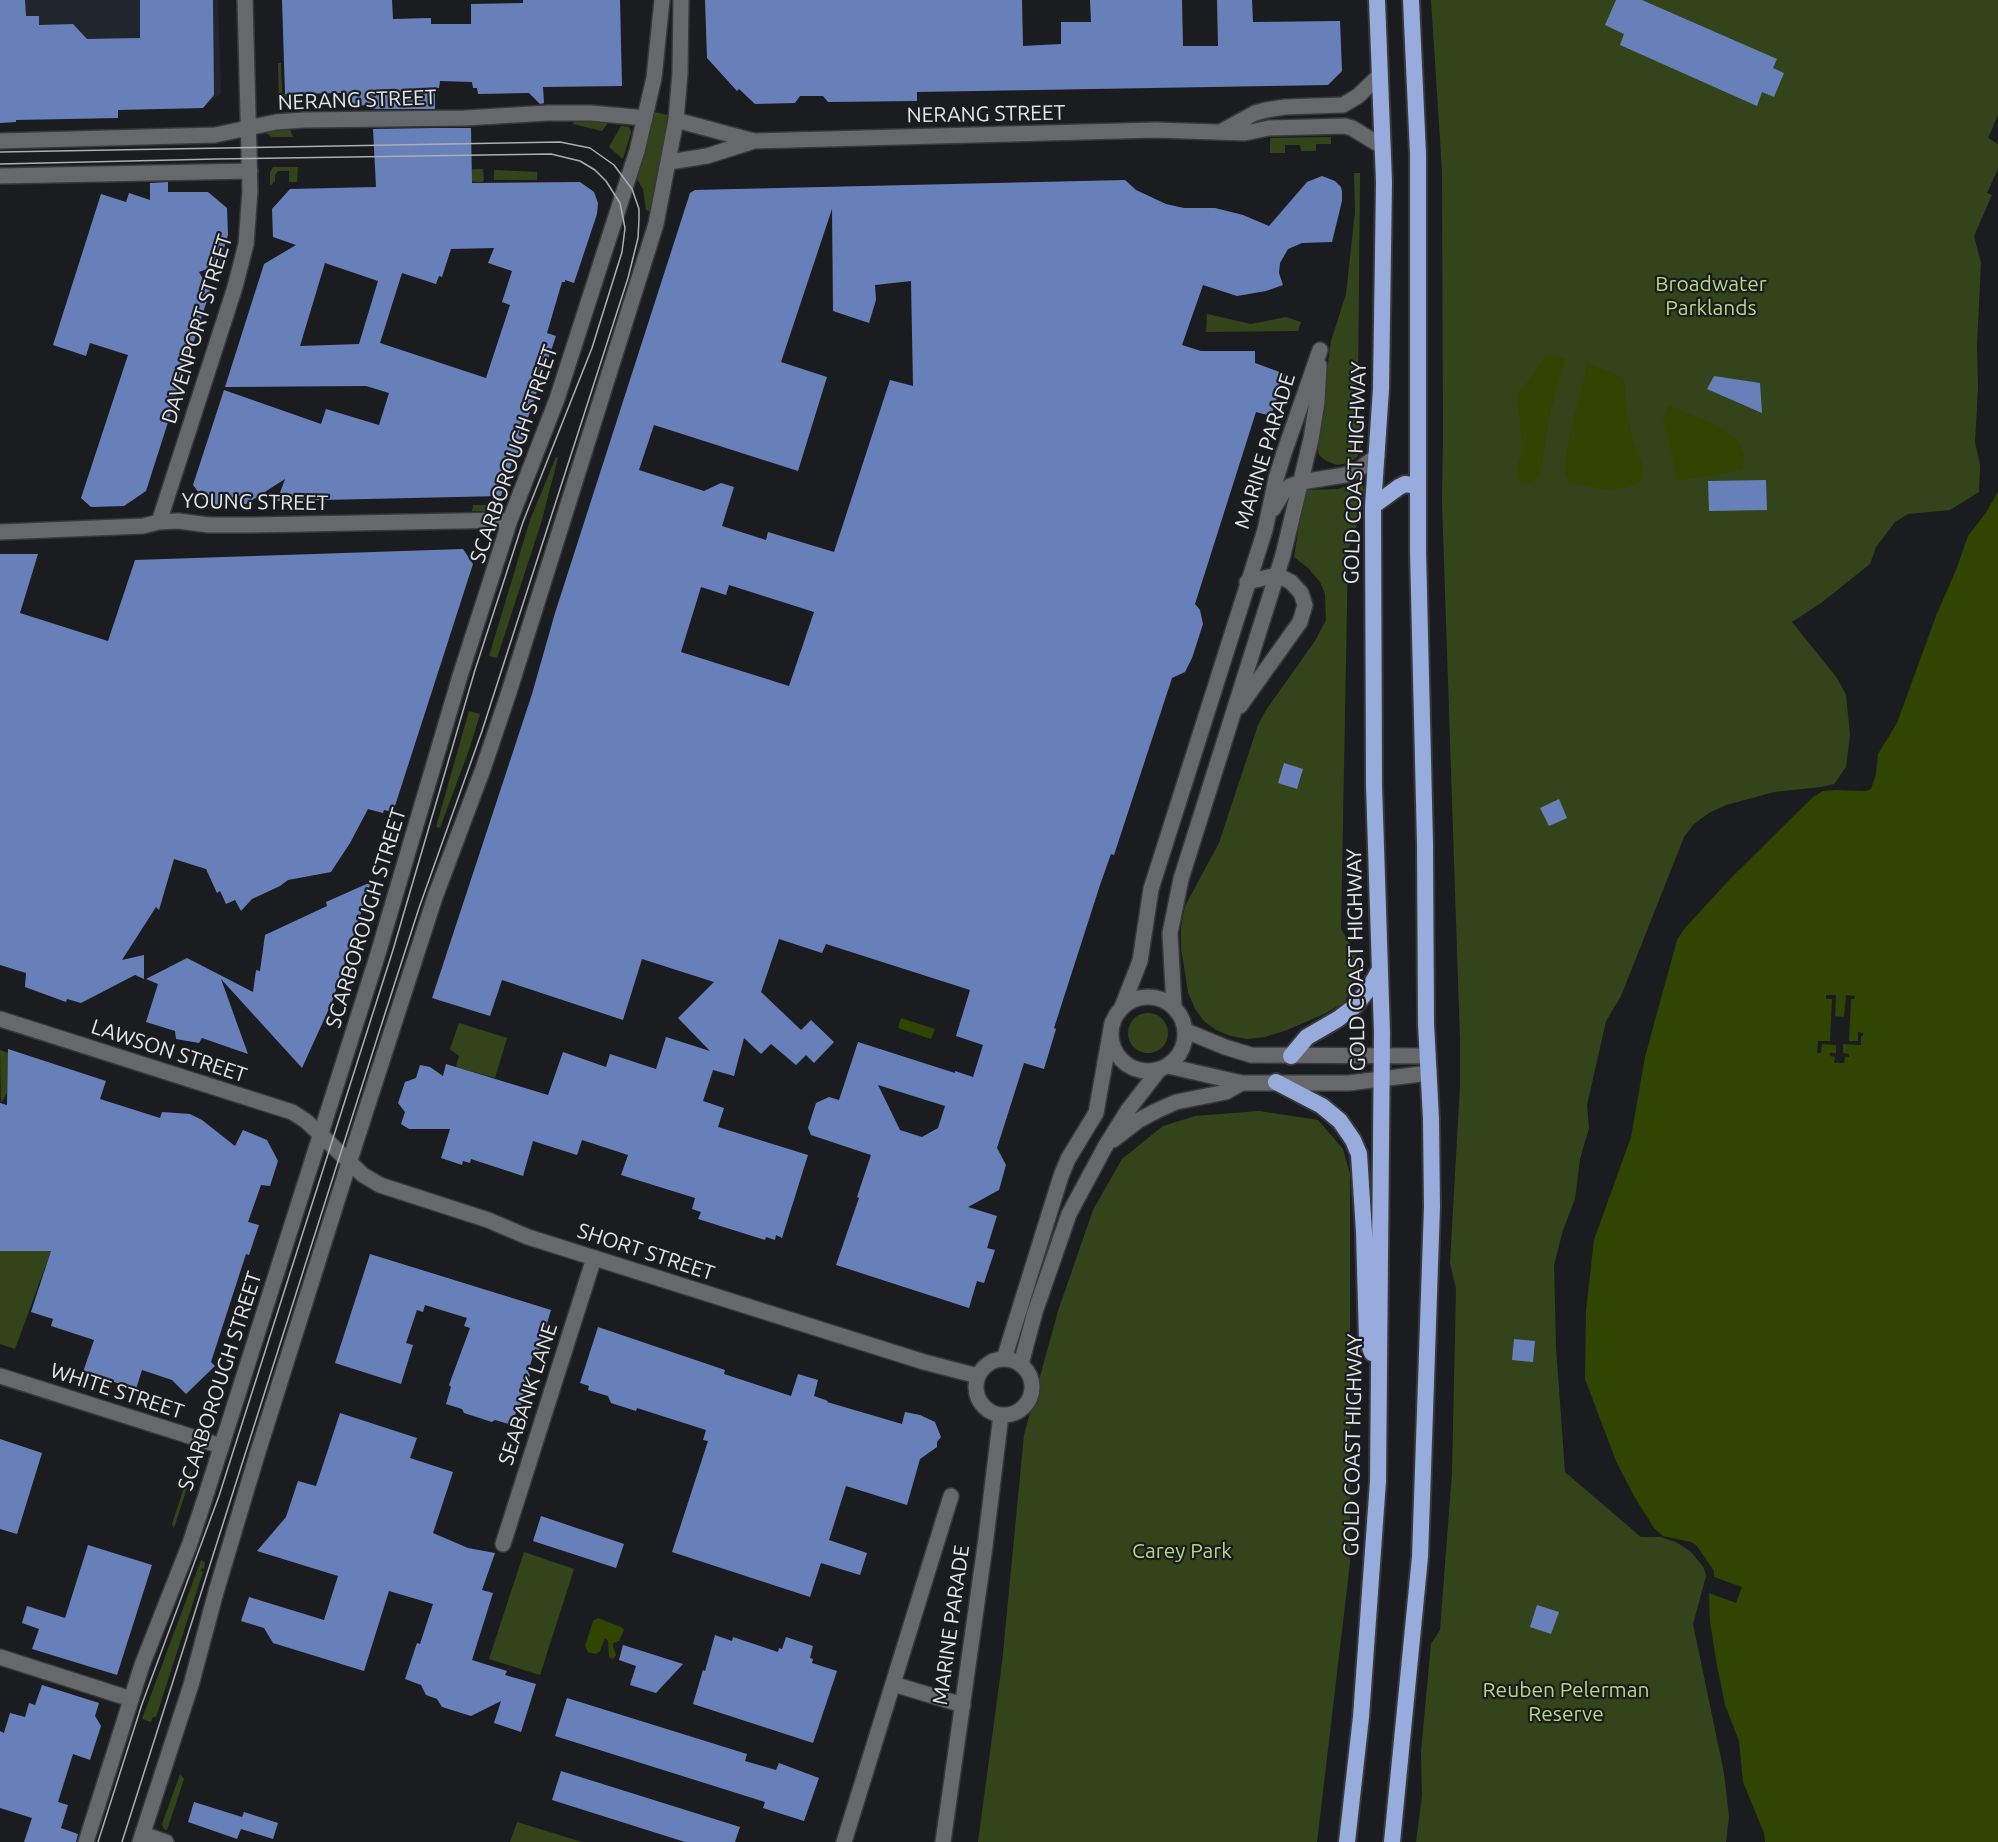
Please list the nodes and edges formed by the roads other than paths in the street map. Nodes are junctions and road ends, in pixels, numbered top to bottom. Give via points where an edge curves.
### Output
1 (245, 0) edge
2 (662, 0) edge
3 (681, 0) edge
4 (1377, 0) edge
5 (1411, 0) edge
6 (1380, 75) junction
7 (645, 118) junction
8 (676, 120) junction
9 (249, 129) junction
10 (1219, 132) junction
11 (0, 141) edge
12 (754, 141) junction
13 (1383, 147) junction
14 (669, 162) junction
15 (250, 171) junction
16 (0, 176) edge
17 (1377, 456) junction
18 (1300, 482) junction
19 (1418, 486) junction
20 (1373, 506) junction
21 (510, 520) junction
22 (159, 522) junction
23 (1267, 522) junction
24 (0, 532) edge
25 (1277, 575) junction
26 (1247, 582) junction
27 (1231, 718) junction
28 (1379, 970) junction
29 (1122, 1007) junction
30 (1174, 1007) junction
31 (0, 1018) edge
32 (1112, 1023) junction
33 (1186, 1031) junction
34 (1382, 1055) junction
35 (1291, 1056) junction
36 (1428, 1056) junction
37 (1163, 1068) junction
38 (1429, 1073) junction
39 (1381, 1080) junction
40 (1276, 1082) junction
41 (1242, 1083) junction
42 (320, 1134) junction
43 (1105, 1147) junction
44 (350, 1164) junction
45 (594, 1258) junction
46 (1004, 1359) junction
47 (1022, 1364) junction
48 (1378, 1368) junction
49 (0, 1376) edge
50 (978, 1376) junction
51 (1001, 1415) junction
52 (221, 1446) junction
53 (951, 1496) dead end
54 (503, 1544) dead end
55 (0, 1657) edge
56 (893, 1684) junction
57 (130, 1699) junction
58 (963, 1705) junction
59 (142, 1838) edge
60 (86, 1842) edge
61 (166, 1842) edge
62 (844, 1842) edge
63 (943, 1842) edge
64 (1347, 1842) edge
65 (1392, 1842) edge

1 - 9 street, DAVENPORT STREET
2 - 7 street, SCARBOROUGH STREET via 658,54
3 - 8 street
4 - 6 highway
5 - 19 highway via 1418,154
6 - 10 street, NERANG STREET via 1343,105 1266,110
6 - 13 highway, GOLD COAST HIGHWAY
7 - 9 street, NERANG STREET via 548,113 304,120
7 - 21 street, SCARBOROUGH STREET via 557,399
8 - 12 street, NERANG STREET
8 - 14 street
9 - 11 street, NERANG STREET via 204,136
9 - 15 street, DAVENPORT STREET
10 - 12 street, NERANG STREET via 1156,130
10 - 13 street, NERANG STREET via 1345,126
12 - 14 street, NERANG STREET via 707,156
13 - 17 highway, GOLD COAST HIGHWAY
14 - 44 street via 653,233 508,692 435,897
15 - 16 street
15 - 22 street, DAVENPORT STREET via 246,244
17 - 18 street via 1345,475
17 - 20 highway, GOLD COAST HIGHWAY
18 - 23 street via 1284,491
18 - 23 street, MARINE PARADE via 1317,402 1320,350 1281,461
18 - 25 street, MARINE PARADE
19 - 20 highway via 1405,484
19 - 36 highway
20 - 28 highway, GOLD COAST HIGHWAY
21 - 22 street, YOUNG STREET via 252,525
21 - 42 street, SCARBOROUGH STREET via 430,774 398,893
22 - 24 street, YOUNG STREET via 136,527
23 - 26 street, MARINE PARADE
25 - 26 street
25 - 27 street, MARINE PARADE
25 - 27 street via 1301,593 1303,614
26 - 29 street, MARINE PARADE via 1151,889 1140,961
27 - 30 street, MARINE PARADE via 1180,879 1170,933
28 - 34 highway, GOLD COAST HIGHWAY
28 - 35 highway via 1354,1006 1307,1036
29 - 30 street via 1142,997 1165,1000
29 - 32 street, MARINE PARADE
30 - 33 street
31 - 42 street, LAWSON STREET via 292,1112
32 - 37 street via 1112,1046 1126,1064 1148,1072
32 - 46 street via 1096,1113 1061,1176
33 - 35 street via 1251,1055
33 - 37 street via 1182,1051
34 - 35 street
34 - 36 street
34 - 39 highway, GOLD COAST HIGHWAY
36 - 38 highway
37 - 41 street
37 - 43 street via 1128,1110
38 - 39 street
38 - 65 highway via 1432,1207 1420,1557
39 - 40 street
39 - 48 highway, GOLD COAST HIGHWAY
40 - 41 street
40 - 48 highway via 1322,1106 1340,1121 1359,1154 1367,1339
41 - 43 street via 1226,1092 1176,1102 1156,1111
42 - 44 street, SHORT STREET
42 - 52 street, SCARBOROUGH STREET
43 - 47 street via 1066,1221
44 - 45 street, SHORT STREET via 380,1185
44 - 59 street via 257,1455
45 - 50 street, SHORT STREET
45 - 54 street, SEABANK LANE
46 - 47 street
46 - 50 street via 994,1360
47 - 51 street via 1032,1379 1032,1394 1025,1407
48 - 64 highway, GOLD COAST HIGHWAY via 1374,1551
49 - 52 street, WHITE STREET
50 - 51 street via 976,1385 983,1405
51 - 58 street, MARINE PARADE
52 - 57 street, SCARBOROUGH STREET via 189,1546
53 - 56 street
55 - 57 street
56 - 58 street
56 - 62 street
57 - 60 street, SCARBOROUGH STREET
58 - 63 street, MARINE PARADE
59 - 61 street

